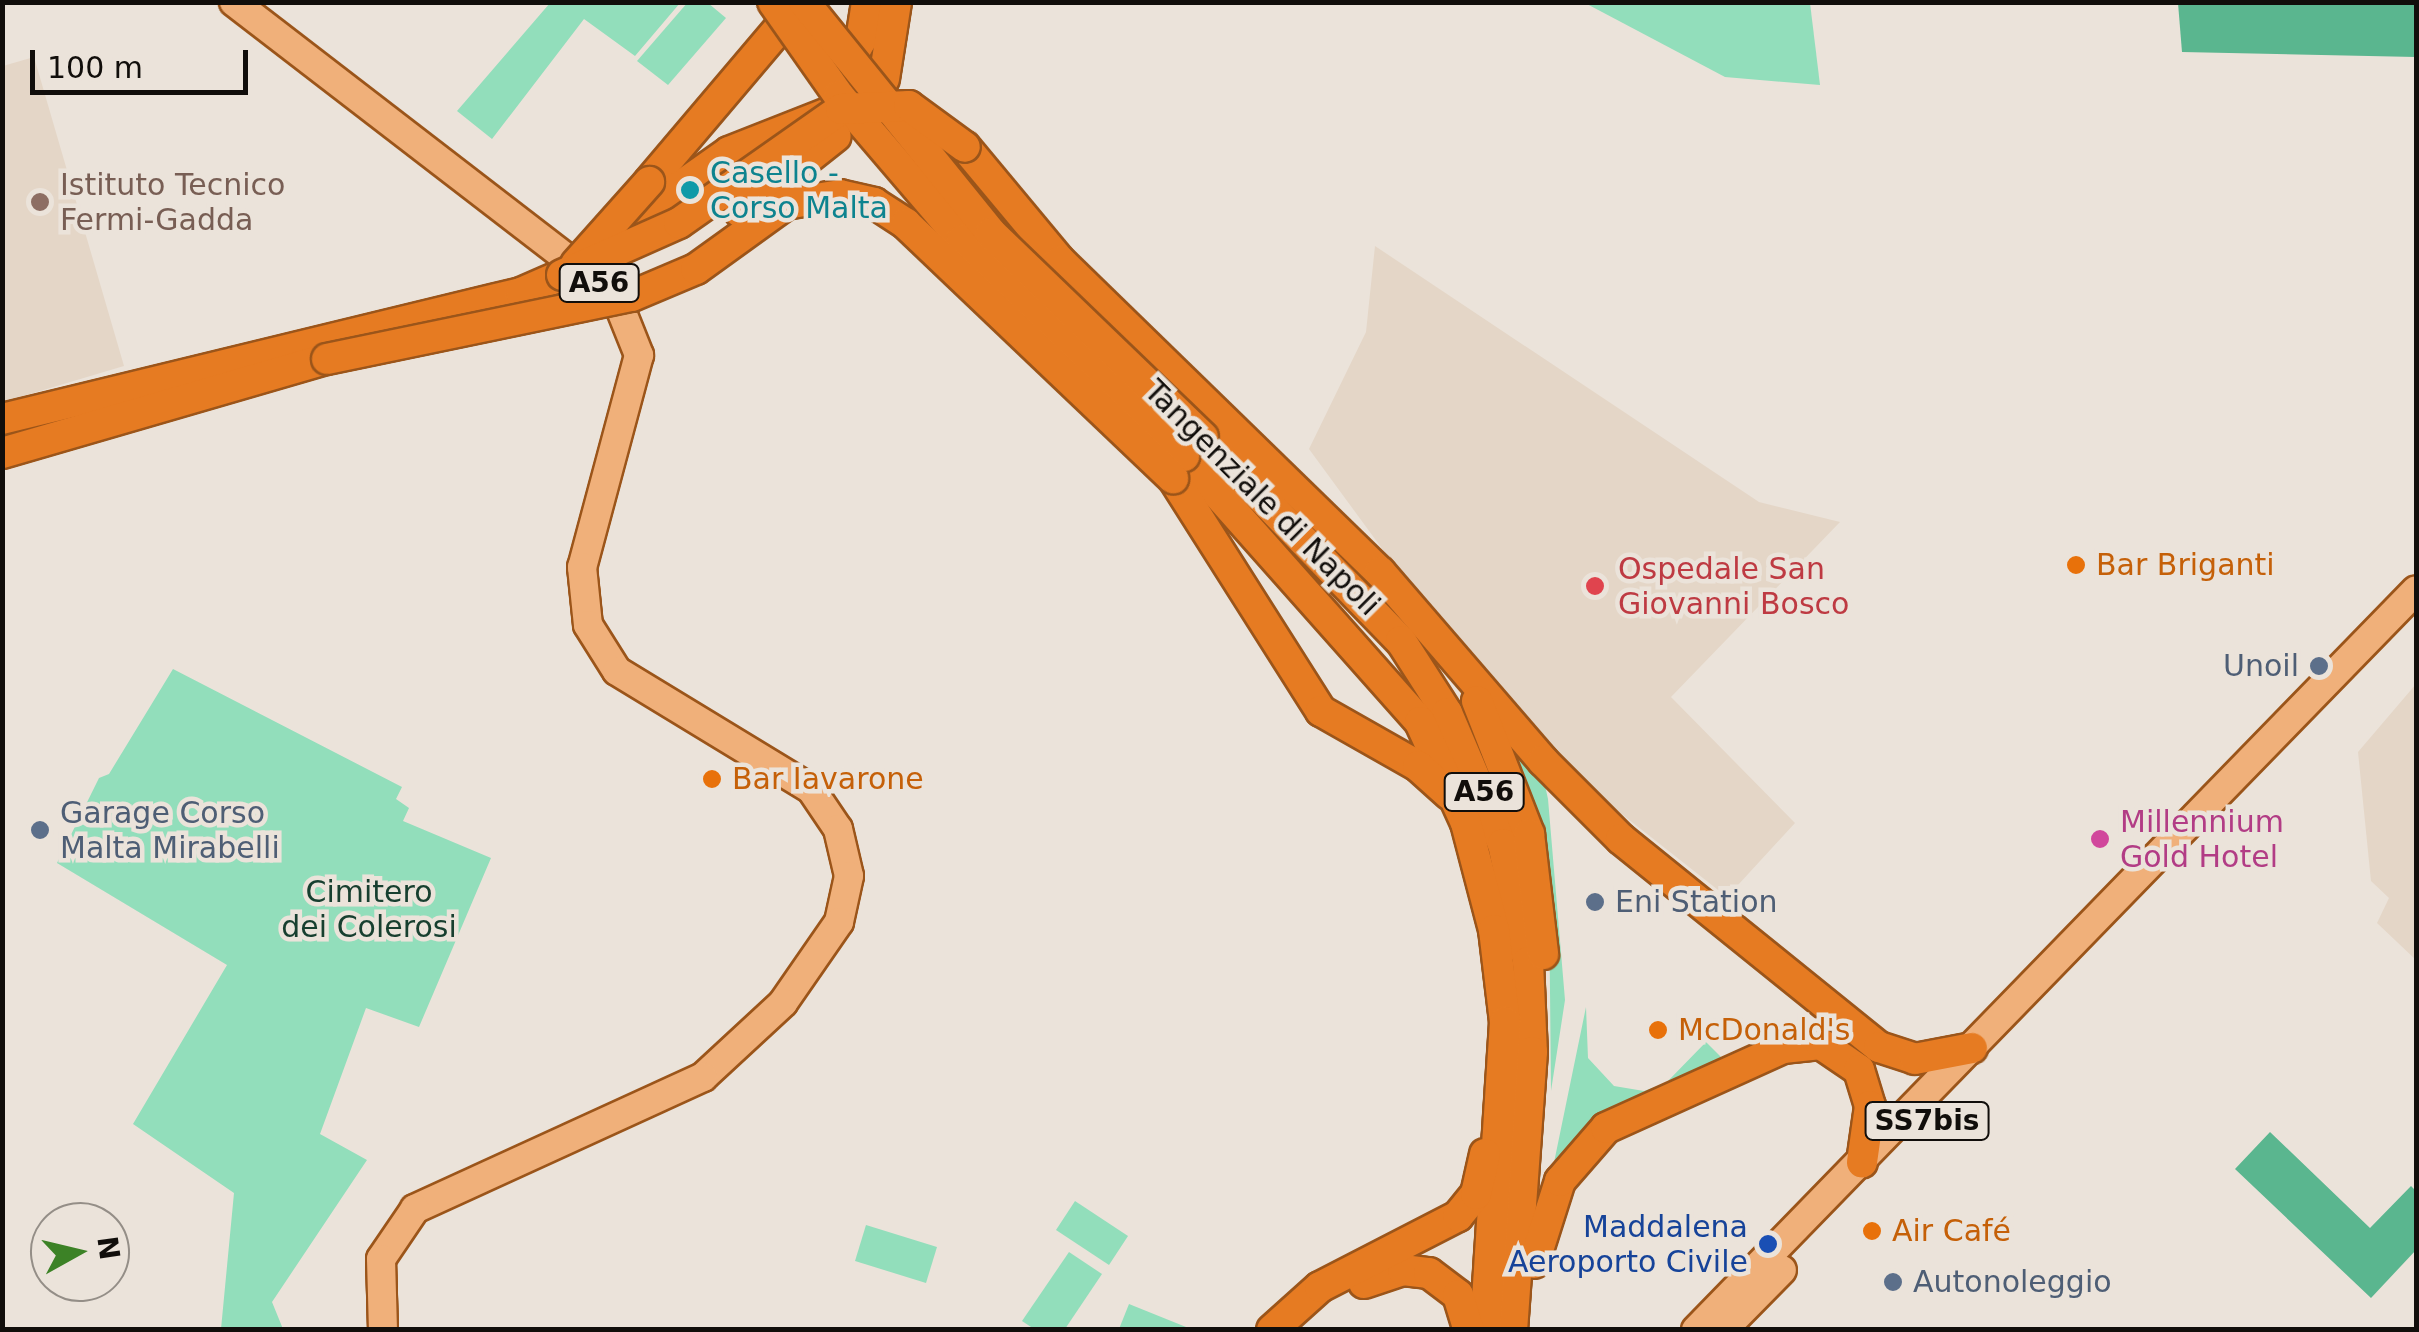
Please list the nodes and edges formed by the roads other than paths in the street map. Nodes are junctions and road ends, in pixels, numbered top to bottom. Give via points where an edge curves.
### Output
1 (234, 2) edge
2 (262, 2) edge
3 (773, 2) edge
4 (803, 2) edge
5 (867, 2) edge
6 (896, 2) edge
7 (884, 79) dead end
8 (838, 122) junction
9 (768, 132) junction
10 (600, 243) junction
11 (562, 275) junction
12 (611, 279) junction
13 (321, 351) junction
14 (2, 419) edge
15 (2, 438) edge
16 (1200, 452) junction
17 (2, 456) edge
18 (2416, 590) edge
19 (2416, 613) edge
20 (1442, 643) junction
21 (2267, 757) junction
22 (1466, 822) junction
23 (2125, 906) junction
24 (1505, 1022) junction
25 (764, 1038) junction
26 (1972, 1048) junction
27 (1530, 1118) junction
28 (1862, 1162) junction
29 (383, 1330) edge
30 (401, 1330) edge
31 (1272, 1330) edge
32 (1296, 1330) edge
33 (1469, 1330) edge
34 (1485, 1330) edge
35 (1515, 1330) edge
36 (1696, 1330) edge
37 (1724, 1330) edge

1 - 12 main road
2 - 12 main road
3 - 16 highway, Tangenziale di Napoli / A56, bridge via 962,240
4 - 10 highway, bridge
4 - 16 highway, Tangenziale di Napoli, bridge via 992,234
5 - 9 highway, bridge via 845,72
6 - 7 highway
8 - 9 highway
8 - 11 highway, bridge via 679,224
8 - 13 highway, A56, bridge via 673,260
8 - 16 highway, bridge via 894,103 938,121 1060,262
9 - 10 highway
10 - 11 highway, bridge
11 - 13 highway
12 - 25 main road via 637,341 641,390 599,570 610,633 641,667 810,765 846,805 864,857 866,894 854,930
13 - 14 highway
13 - 15 highway
13 - 16 highway, bridge via 632,296 696,269 786,204 840,195 874,203 906,224
13 - 17 highway
16 - 20 highway via 1354,546
16 - 22 highway, Tangenziale di Napoli / A56 via 1420,722
16 - 22 highway, Tangenziale di Napoli via 1206,519 1260,626 1321,710 1430,774
16 - 27 highway, Tangenziale di Napoli / A56 via 1373,605 1426,676 1469,756 1521,920
18 - 21 main road, SS7bis
19 - 21 main road, SS7bis
20 - 26 highway via 1587,808 1879,1048 1915,1059
20 - 27 highway via 1501,752 1537,871 1544,986
21 - 23 main road, SS7bis
22 - 24 highway, Tangenziale di Napoli / A56 via 1494,930
23 - 26 main road, SS7bis
23 - 37 main road, SS7bis
24 - 31 highway via 1482,1178 1468,1205 1320,1287
24 - 34 highway, Tangenziale di Napoli / A56
25 - 29 main road via 654,1104 415,1210 381,1260
25 - 30 main road via 712,1092 650,1126 424,1224 394,1280
26 - 28 main road, SS7bis
27 - 35 highway, Tangenziale di Napoli / A56
28 - 35 highway via 1871,1128 1867,1089 1847,1057 1821,1044 1783,1048 1642,1105 1588,1144 1560,1181
28 - 36 main road, SS7bis
32 - 33 highway via 1365,1282 1403,1270 1450,1286

